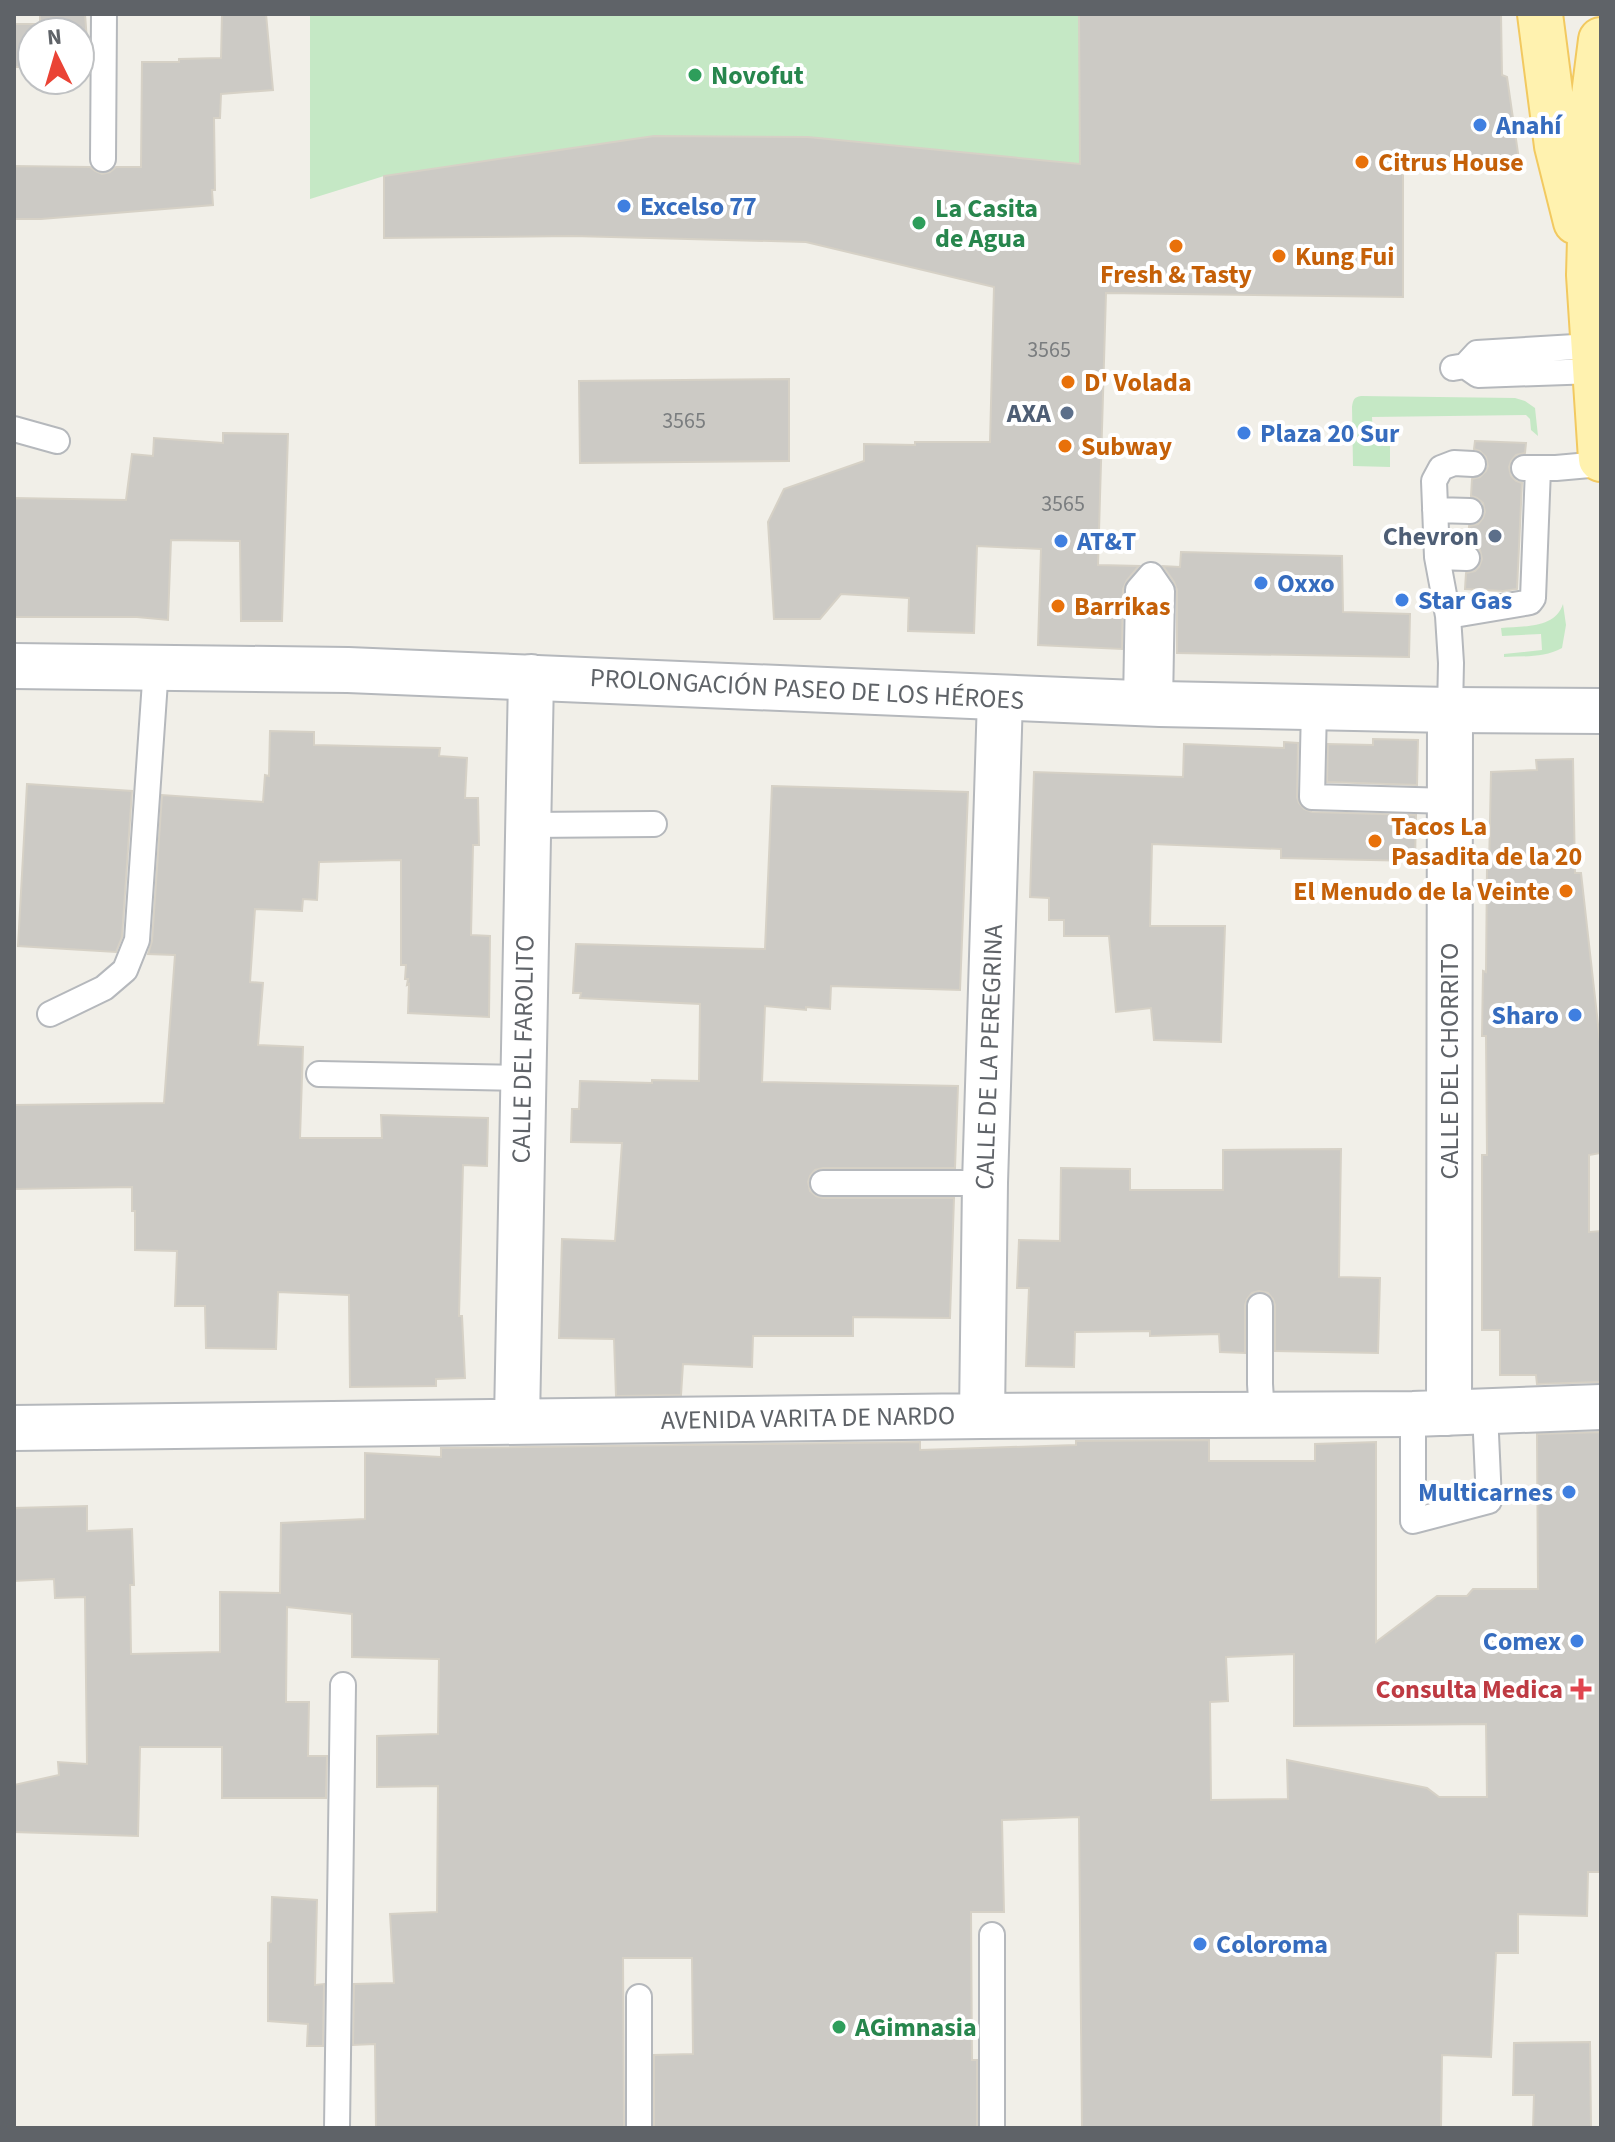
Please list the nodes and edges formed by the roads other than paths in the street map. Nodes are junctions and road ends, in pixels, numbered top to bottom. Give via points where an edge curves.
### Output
1 (104, 14) edge
2 (1540, 14) edge
3 (1601, 40) edge
4 (103, 159) dead end
5 (1589, 275) junction
6 (1594, 359) junction
7 (1459, 367) dead end
8 (14, 429) edge
9 (57, 441) dead end
10 (1601, 461) edge
11 (1473, 464) dead end
12 (1435, 510) junction
13 (1470, 511) dead end
14 (1437, 557) junction
15 (1467, 558) dead end
16 (1448, 616) junction
17 (14, 666) edge
18 (156, 667) junction
19 (531, 677) junction
20 (1000, 698) junction
21 (1314, 707) junction
22 (1450, 710) junction
23 (1601, 711) edge
24 (1449, 801) junction
25 (654, 824) dead end
26 (527, 825) junction
27 (50, 1014) dead end
28 (319, 1074) dead end
29 (523, 1078) junction
30 (823, 1183) dead end
31 (985, 1183) junction
32 (1260, 1306) dead end
33 (1601, 1407) edge
34 (1449, 1413) junction
35 (1262, 1415) junction
36 (982, 1416) junction
37 (517, 1421) junction
38 (14, 1428) edge
39 (343, 1685) dead end
40 (992, 1935) dead end
41 (639, 1997) dead end
42 (337, 2128) edge
43 (639, 2128) edge
44 (992, 2128) edge

1 - 4 lane
2 - 5 main road via 1557,146
3 - 5 main road via 1594,95
5 - 6 main road
6 - 7 lane via 1477,353
6 - 10 main road
8 - 9 lane
10 - 16 lane via 1531,468 1526,561 1534,594 1530,602
11 - 12 lane via 1441,468 1434,481
12 - 13 lane
12 - 14 lane
14 - 15 lane
14 - 16 lane
16 - 22 lane
17 - 18 street, PROLONGACIÓN PASEO DE LOS HÉROES
18 - 19 street, PROLONGACIÓN PASEO DE LOS HÉROES via 349,660
18 - 27 lane via 137,940 125,970 104,988
19 - 20 street, PROLONGACIÓN PASEO DE LOS HÉROES
19 - 26 street, CALLE DEL FAROLITO
20 - 21 street, PROLONGACIÓN PASEO DE LOS HÉROES
20 - 31 street, CALLE DE LA PEREGRINA
21 - 22 street, PROLONGACIÓN PASEO DE LOS HÉROES
21 - 24 lane via 1312,797
22 - 23 street, PROLONGACIÓN PASEO DE LOS HÉROES
22 - 24 street, CALLE DEL CHORRITO
24 - 34 street, CALLE DEL CHORRITO
25 - 26 lane
26 - 29 street, CALLE DEL FAROLITO
28 - 29 lane
29 - 37 street, CALLE DEL FAROLITO
30 - 31 lane
31 - 36 street, CALLE DE LA PEREGRINA
32 - 35 lane
33 - 34 street, AVENIDA VARITA DE NARDO
34 - 35 street, AVENIDA VARITA DE NARDO
35 - 36 street, AVENIDA VARITA DE NARDO
36 - 37 street, AVENIDA VARITA DE NARDO
37 - 38 street, AVENIDA VARITA DE NARDO
39 - 42 lane
40 - 44 lane
41 - 43 lane

